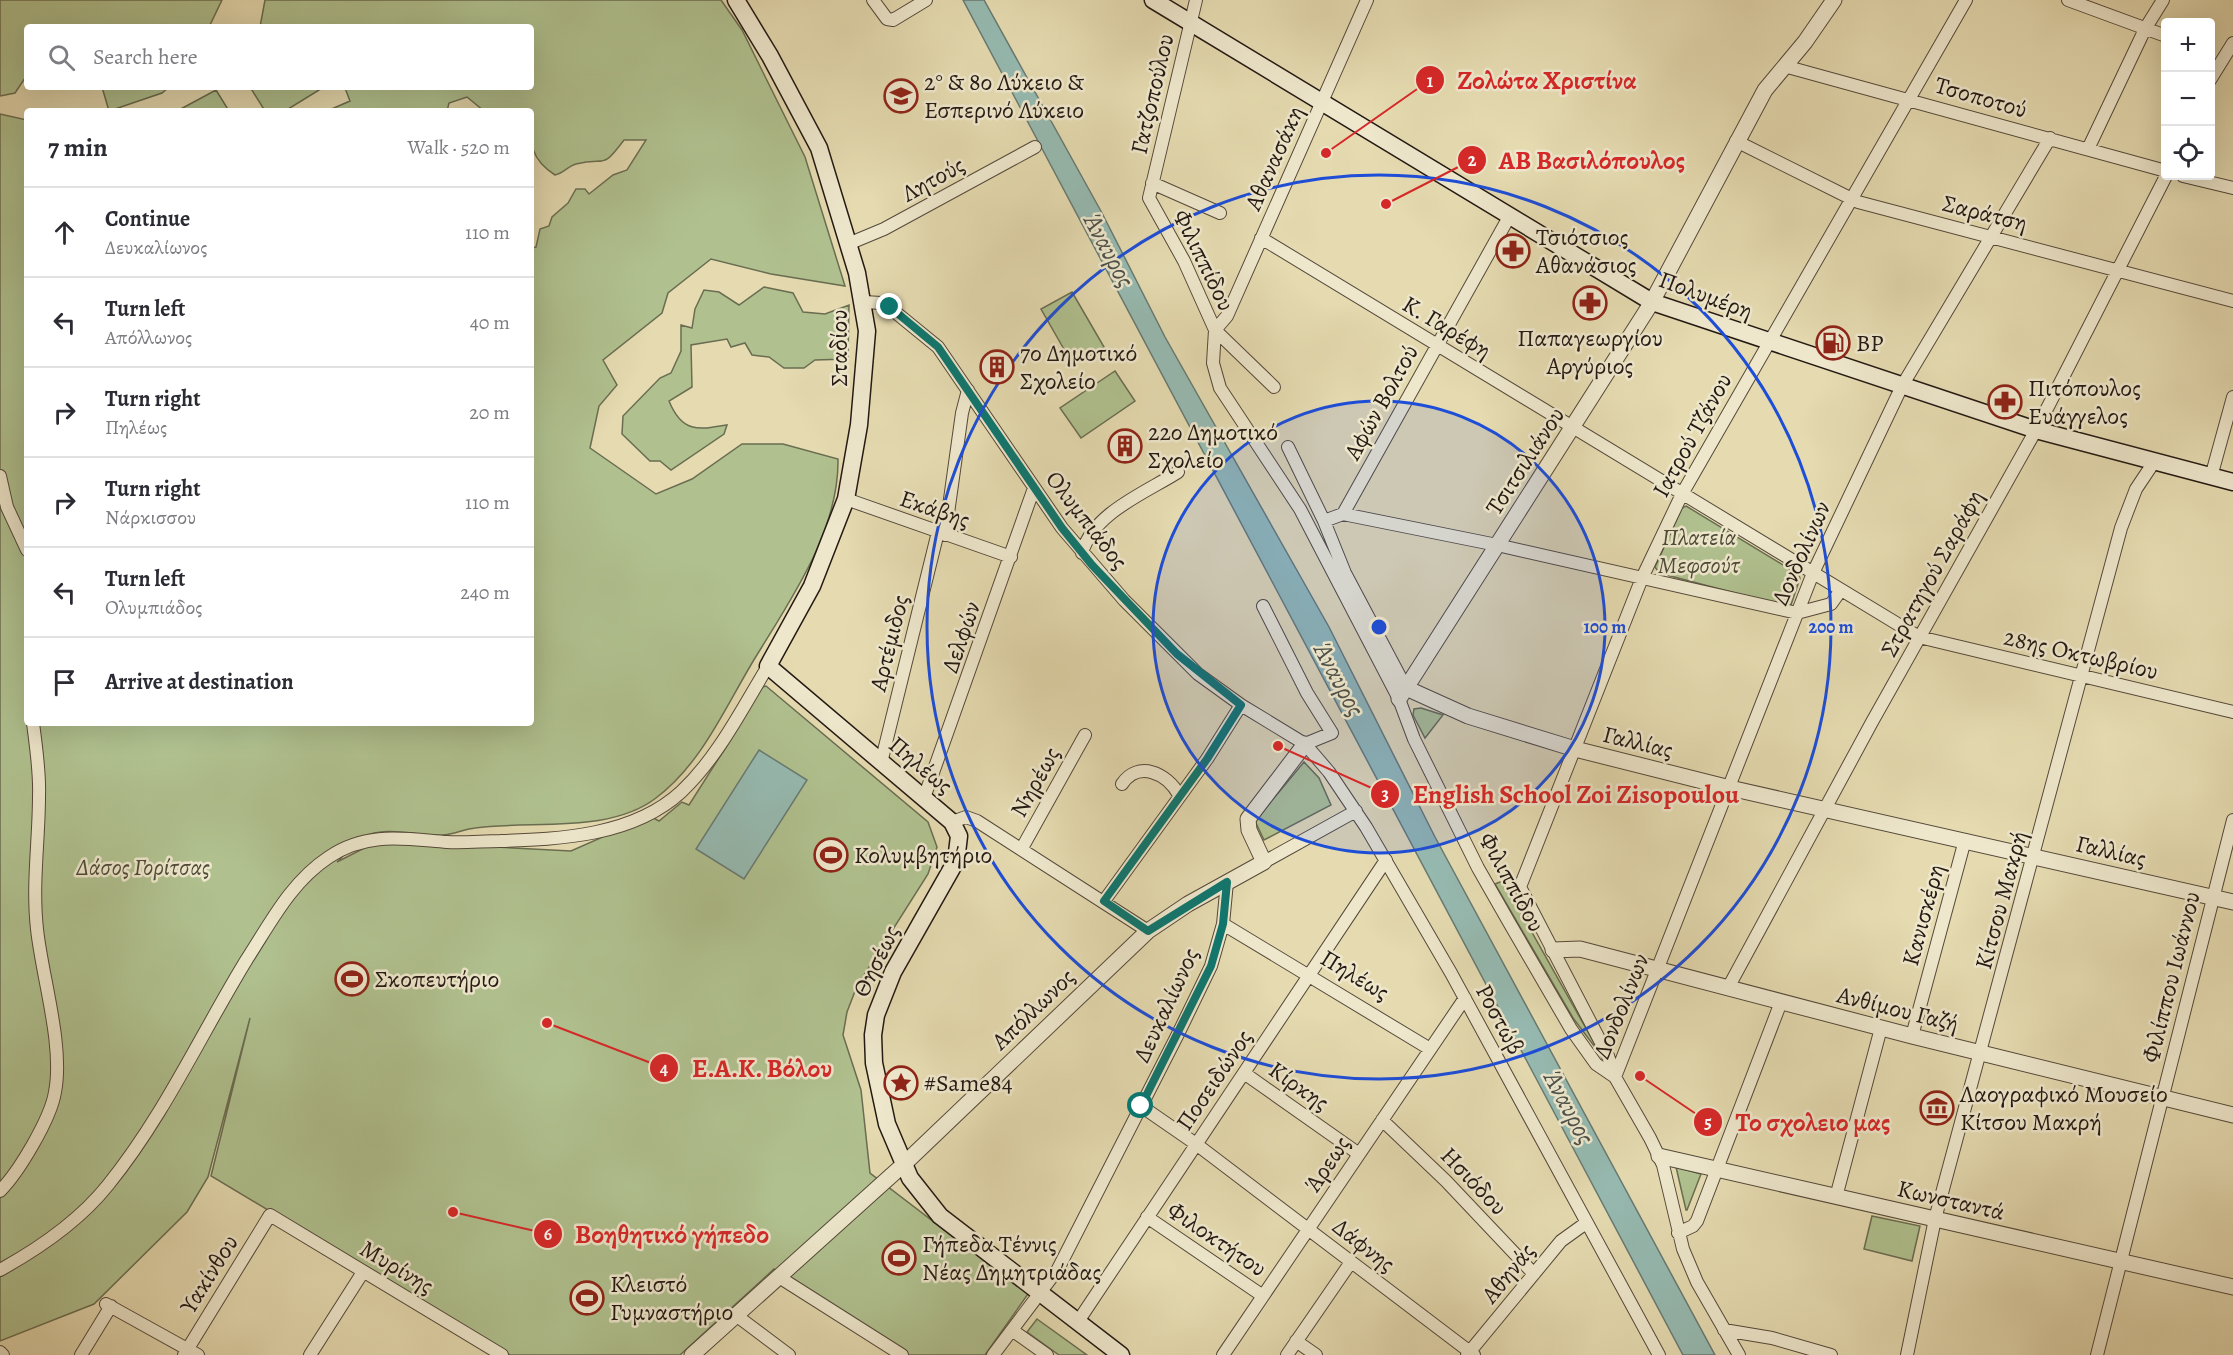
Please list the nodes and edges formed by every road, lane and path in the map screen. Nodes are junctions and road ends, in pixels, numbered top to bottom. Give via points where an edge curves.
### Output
1 (873, 0) edge
2 (926, 0) edge
3 (1153, 0) edge
4 (1196, 0) edge
5 (1367, 0) edge
6 (1834, 0) edge
7 (1966, 0) edge
8 (2068, 0) edge
9 (2163, 0) edge
10 (736, 1) edge
11 (1190, 23) junction
12 (2145, 29) junction
13 (2161, 34) edge
14 (2233, 43) edge
15 (2215, 53) edge
16 (2223, 56) junction
17 (1784, 66) junction
18 (2215, 72) edge
19 (1909, 99) junction
20 (1321, 103) junction
21 (2050, 138) junction
22 (1736, 141) junction
23 (1035, 147) dead end
24 (2088, 149) junction
25 (2161, 170) edge
26 (2164, 180) edge
27 (2200, 180) edge
28 (1152, 183) junction
29 (2233, 188) edge
30 (1149, 198) joint
31 (1851, 199) junction
32 (1220, 213) dead end
33 (1509, 217) junction
34 (1992, 237) junction
35 (1261, 238) junction
36 (848, 244) junction
37 (2117, 270) junction
38 (2233, 301) edge
39 (864, 302) junction
40 (1652, 302) junction
41 (1215, 330) junction
42 (1767, 343) junction
43 (1437, 345) junction
44 (1902, 386) junction
45 (1274, 387) dead end
46 (968, 390) junction
47 (2233, 397) edge
48 (1573, 428) junction
49 (2036, 430) junction
50 (1288, 447) dead end
51 (2154, 462) junction
52 (1178, 472) dead end
53 (0, 476) edge
54 (2211, 477) junction
55 (2233, 482) edge
56 (1034, 488) junction
57 (1682, 494) junction
58 (846, 499) junction
59 (1343, 514) junction
60 (1324, 521) junction
61 (941, 534) junction
62 (24, 544) edge
63 (1497, 545) junction
64 (1082, 553) junction
65 (1011, 557) junction
66 (1814, 573) junction
67 (1642, 578) junction
68 (1840, 590) junction
69 (1263, 606) dead end
70 (1797, 613) junction
71 (1919, 638) junction
72 (768, 666) junction
73 (2082, 676) junction
74 (1403, 694) junction
75 (1241, 705) junction
76 (2233, 712) edge
77 (33, 726) edge
78 (1085, 735) dead end
79 (1305, 744) junction
80 (1575, 749) junction
81 (881, 763) junction
82 (1122, 784) dead end
83 (1730, 788) junction
84 (1179, 795) junction
85 (924, 798) junction
86 (1826, 810) junction
87 (1356, 811) junction
88 (2233, 820) edge
89 (952, 822) junction
90 (1965, 840) junction
91 (1022, 848) junction
92 (2035, 856) junction
93 (1386, 860) junction
94 (1264, 862) junction
95 (1227, 882) junction
96 (2213, 898) junction
97 (1104, 901) junction
98 (2233, 902) edge
99 (1223, 924) junction
100 (1148, 931) junction
101 (1553, 950) junction
102 (1658, 969) junction
103 (1309, 975) junction
104 (1728, 988) junction
105 (1465, 998) junction
106 (1781, 1002) junction
107 (1881, 1028) junction
108 (1912, 1036) junction
109 (1430, 1049) junction
110 (1981, 1053) junction
111 (1244, 1073) junction
112 (1616, 1077) junction
113 (2162, 1098) junction
114 (1141, 1106) junction
115 (2233, 1115) edge
116 (1382, 1120) junction
117 (1196, 1144) junction
118 (1359, 1154) junction
119 (1659, 1156) junction
120 (903, 1165) junction
121 (1719, 1171) junction
122 (0, 1191) edge
123 (1836, 1197) junction
124 (270, 1215) joint
125 (1147, 1217) junction
126 (1935, 1220) junction
127 (1586, 1223) junction
128 (1309, 1229) junction
129 (1678, 1233) junction
130 (2119, 1261) junction
131 (1351, 1262) junction
132 (0, 1270) edge
133 (363, 1272) junction
134 (1534, 1274) junction
135 (779, 1277) junction
136 (2233, 1287) edge
137 (1039, 1294) junction
138 (1263, 1296) junction
139 (737, 1316) junction
140 (1077, 1323) junction
141 (1012, 1330) junction
142 (1724, 1330) junction
143 (1296, 1341) junction
144 (1654, 1352) edge
145 (190, 1353) edge
146 (1470, 1354) edge
147 (81, 1355) edge
148 (310, 1355) edge
149 (502, 1355) edge
150 (692, 1355) edge
151 (789, 1355) edge
152 (902, 1355) edge
153 (993, 1355) edge
154 (1047, 1355) edge
155 (1120, 1355) edge
156 (1223, 1355) edge
157 (1287, 1355) edge
158 (1316, 1355) edge
159 (1739, 1355) edge
160 (1831, 1355) edge
161 (1907, 1355) edge
162 (2097, 1355) edge

1 - 2 street via 886,19 893,20
3 - 11 main road, Πολυμέρη
4 - 11 street, Γατζοπούλου
5 - 20 street, Αθανασάκη
6 - 17 street, Τσιτσιλιάνου
7 - 19 street, Ιατρού Τζάνου
8 - 12 street
9 - 12 street
10 - 36 main road, Σταδίου via 814,138
11 - 20 main road, Πολυμέρη
11 - 28 street, Γατζοπούλου
12 - 13 street
12 - 24 street
14 - 16 street
15 - 16 street
16 - 18 street
17 - 19 street, Τσοποτού
17 - 22 street, Τσιτσιλιάνου via 1765,90
19 - 21 street, Τσοποτού
19 - 31 street, Ιατρού Τζάνου
20 - 33 main road, Πολυμέρη
20 - 35 street, Αθανασάκη
21 - 24 street, Τσοποτού
21 - 34 street, Δονδολίνων
22 - 31 street, Σαράτση
22 - 40 street, Τσιτσιλιάνου
23 - 36 street, Λητούς via 884,229
24 - 25 street, Τσοποτού
26 - 37 street, Στρατηγού Σαράφη
27 - 29 street
28 - 30 street, Γατζοπούλου
28 - 32 street
30 - 41 street, Φιλιππίδου via 1184,261
31 - 34 street, Σαράτση
31 - 42 street, Ιατρού Τζάνου
33 - 40 main road, Πολυμέρη
33 - 43 street, Αφών Βολτού
34 - 37 street, Σαράτση
34 - 44 street, Δονδολίνων
35 - 41 street, Αθανασάκη via 1227,316
35 - 43 street, Κ. Γαρέφη
36 - 39 main road, Σταδίου
37 - 38 street, Σαράτση
37 - 49 street, Στρατηγού Σαράφη
39 - 46 street, Ολυμπιάδος via 881,303 930,338
39 - 58 main road, Σταδίου via 865,378
40 - 42 main road, Πολυμέρη
40 - 48 street, Τσιτσιλιάνου
41 - 45 street
41 - 74 street, Φιλιππίδου via 1212,363 1220,388 1300,509
42 - 44 main road, Πολυμέρη
42 - 57 street, Ιατρού Τζάνου
43 - 48 street, Κ. Γαρέφη
43 - 59 street, Αφών Βολτού
44 - 49 main road, Πολυμέρη
44 - 66 street, Δονδολίνων
46 - 56 street, Ολυμπιάδος
46 - 61 street, Αρτέμιδος
47 - 54 street
48 - 57 street, Κ. Γαρέφη
48 - 63 street, Τσιτσιλιάνου
49 - 51 main road, Πολυμέρη
49 - 71 street, Στρατηγού Σαράφη
50 - 60 street
51 - 54 main road, Πολυμέρη
51 - 73 street, Κίτσου Μακρή via 2136,489 2121,528
52 - 64 street via 1101,521 1085,540
53 - 62 street via 7,507
54 - 55 main road, Πολυμέρη
56 - 64 street, Ολυμπιάδος
56 - 65 street, Δελφών
57 - 66 street, Κ. Γαρέφη
57 - 67 street, Ιατρού Τζάνου
58 - 61 street, Εκάβης
58 - 72 main road, Σταδίου via 812,586
59 - 60 street
59 - 63 street
60 - 74 street
61 - 65 street, Εκάβης
61 - 81 street, Αρτέμιδος
63 - 67 street
63 - 74 street, Τσιτσιλιάνου
64 - 75 street, Ολυμπιάδος via 1177,654
65 - 85 street, Δελφών
66 - 68 street, Κ. Γαρέφη
66 - 70 street, Δονδολίνων
67 - 70 street
67 - 80 street, Ιατρού Τζάνου
68 - 70 street via 1831,604
68 - 71 street, Κ. Γαρέφη
69 - 79 street via 1332,733
70 - 83 street, Δονδολίνων
71 - 73 street, 28ης Οκτωβρίου
71 - 86 street, Στρατηγού Σαράφη
72 - 81 main road, Πηλέως
72 - 132 street via 707,764 674,798 654,812 584,835 466,842 393,836 328,857 288,895 218,1006 166,1101 108,1186 45,1241
73 - 76 street, 28ης Οκτωβρίου
73 - 92 street, Κίτσου Μακρή
74 - 80 street, Γαλλίας
74 - 112 street, Φιλιππίδου via 1414,740 1510,924 1571,1029 1596,1064
75 - 79 street, Ολυμπιάδος
75 - 84 street
77 - 122 street via 39,795 37,927 56,1058 55,1092 47,1117 21,1166
78 - 91 street, Νηρέως
79 - 87 street, Ροστώβ
79 - 94 street via 1248,819
80 - 83 street, Γαλλίας
80 - 101 street, Ιατρού Τζάνου via 1520,887
81 - 85 main road, Πηλέως
82 - 84 street via 1136,770 1146,771 1165,780
83 - 86 street, Γαλλίας
83 - 102 street, Δονδολίνων
84 - 97 street
85 - 89 main road, Πηλέως
86 - 90 street, Γαλλίας
86 - 104 street, Στρατηγού Σαράφη
87 - 93 street, Ροστώβ
87 - 94 street, Απόλλωνος
88 - 96 street, Φιλίππου Ιωάννου
89 - 91 street, Πηλέως via 966,817 977,821
89 - 120 main road, Θησέως via 959,836 956,861 893,972 874,1024 878,1091
90 - 92 street, Γαλλίας
90 - 108 street, Κανισκέρη
91 - 97 street, Πηλέως
92 - 96 street, Γαλλίας
92 - 110 street, Κίτσου Μακρή
93 - 103 street, Ποσειδώνος
93 - 105 street, Ροστώβ
94 - 95 street, Απόλλωνος
95 - 99 street, Δευκαλίωνος
95 - 100 street, Απόλλωνος
96 - 98 street, Γαλλίας
96 - 113 street, Φιλίππου Ιωάννου
97 - 100 street, Πηλέως
99 - 103 street, Πηλέως
99 - 114 street, Δευκαλίωνος via 1211,966
100 - 120 street, Απόλλωνος
101 - 102 street, Ανθίμου Γαζή via 1580,950
101 - 112 street, Ιατρού Τζάνου
102 - 104 street, Ανθίμου Γαζή
102 - 112 street, Δονδολίνων
103 - 109 street, Πηλέως
103 - 111 street, Ποσειδώνος
104 - 106 street, Ανθίμου Γαζή
105 - 109 street, Άρεως
105 - 127 street, Ροστώβ
106 - 107 street, Ανθίμου Γαζή
106 - 121 street
107 - 108 street, Ανθίμου Γαζή
107 - 123 street
108 - 110 street, Ανθίμου Γαζή
109 - 116 street, Άρεως
110 - 113 street, Ανθίμου Γαζή
110 - 126 street, Κίτσου Μακρή
111 - 117 street, Ποσειδώνος
111 - 118 street, Κίρκης
112 - 119 street, Φιλιππίδου
113 - 115 street, Ανθίμου Γαζή
113 - 130 street, Φιλίππου Ιωάννου
114 - 117 street, Δάφνης
114 - 137 street, Δευκαλίωνος via 1065,1255
116 - 118 street, Άρεως
116 - 134 street, Ησιόδου
117 - 125 street, Ποσειδώνος
117 - 128 street, Δάφνης
118 - 128 street, Άρεως
119 - 121 street, Κωνσταντά
119 - 129 street, Φιλιππίδου
120 - 135 street, Απόλλωνος
120 - 137 main road, Θησέως via 940,1216
121 - 123 street, Κωνσταντά
121 - 129 street via 1697,1221
123 - 126 street, Κωνσταντά
124 - 133 street, Μυρίνης
124 - 145 street, Υακίνθου
125 - 138 street, Φιλοκτήτου
125 - 140 street, Ποσειδώνος
126 - 130 street, Κωνσταντά
126 - 161 street, Κίτσου Μακρή
127 - 134 street, Αθηνάς via 1567,1235
127 - 144 street, Ροστώβ
128 - 131 street, Δάφνης
128 - 138 street, Άρεως
129 - 142 street, Φιλιππίδου via 1697,1282
130 - 136 street, Κωνσταντά
130 - 162 street, Φιλίππου Ιωάννου
131 - 143 street
131 - 146 street, Δάφνης
133 - 148 street
133 - 149 street, Μυρίνης
134 - 146 street, Αθηνάς
135 - 139 street, Απόλλωνος
135 - 152 street
137 - 140 main road, Θησέως
137 - 141 street, Δευκαλίωνος
138 - 156 street, Άρεως
139 - 150 street, Απόλλωνος
139 - 151 street
140 - 155 main road, Θησέως
141 - 153 street, Δευκαλίωνος
141 - 154 street
142 - 159 street, Φιλιππίδου
142 - 160 street via 1772,1338
143 - 157 street
143 - 158 street
145 - 147 street via 109,1305

